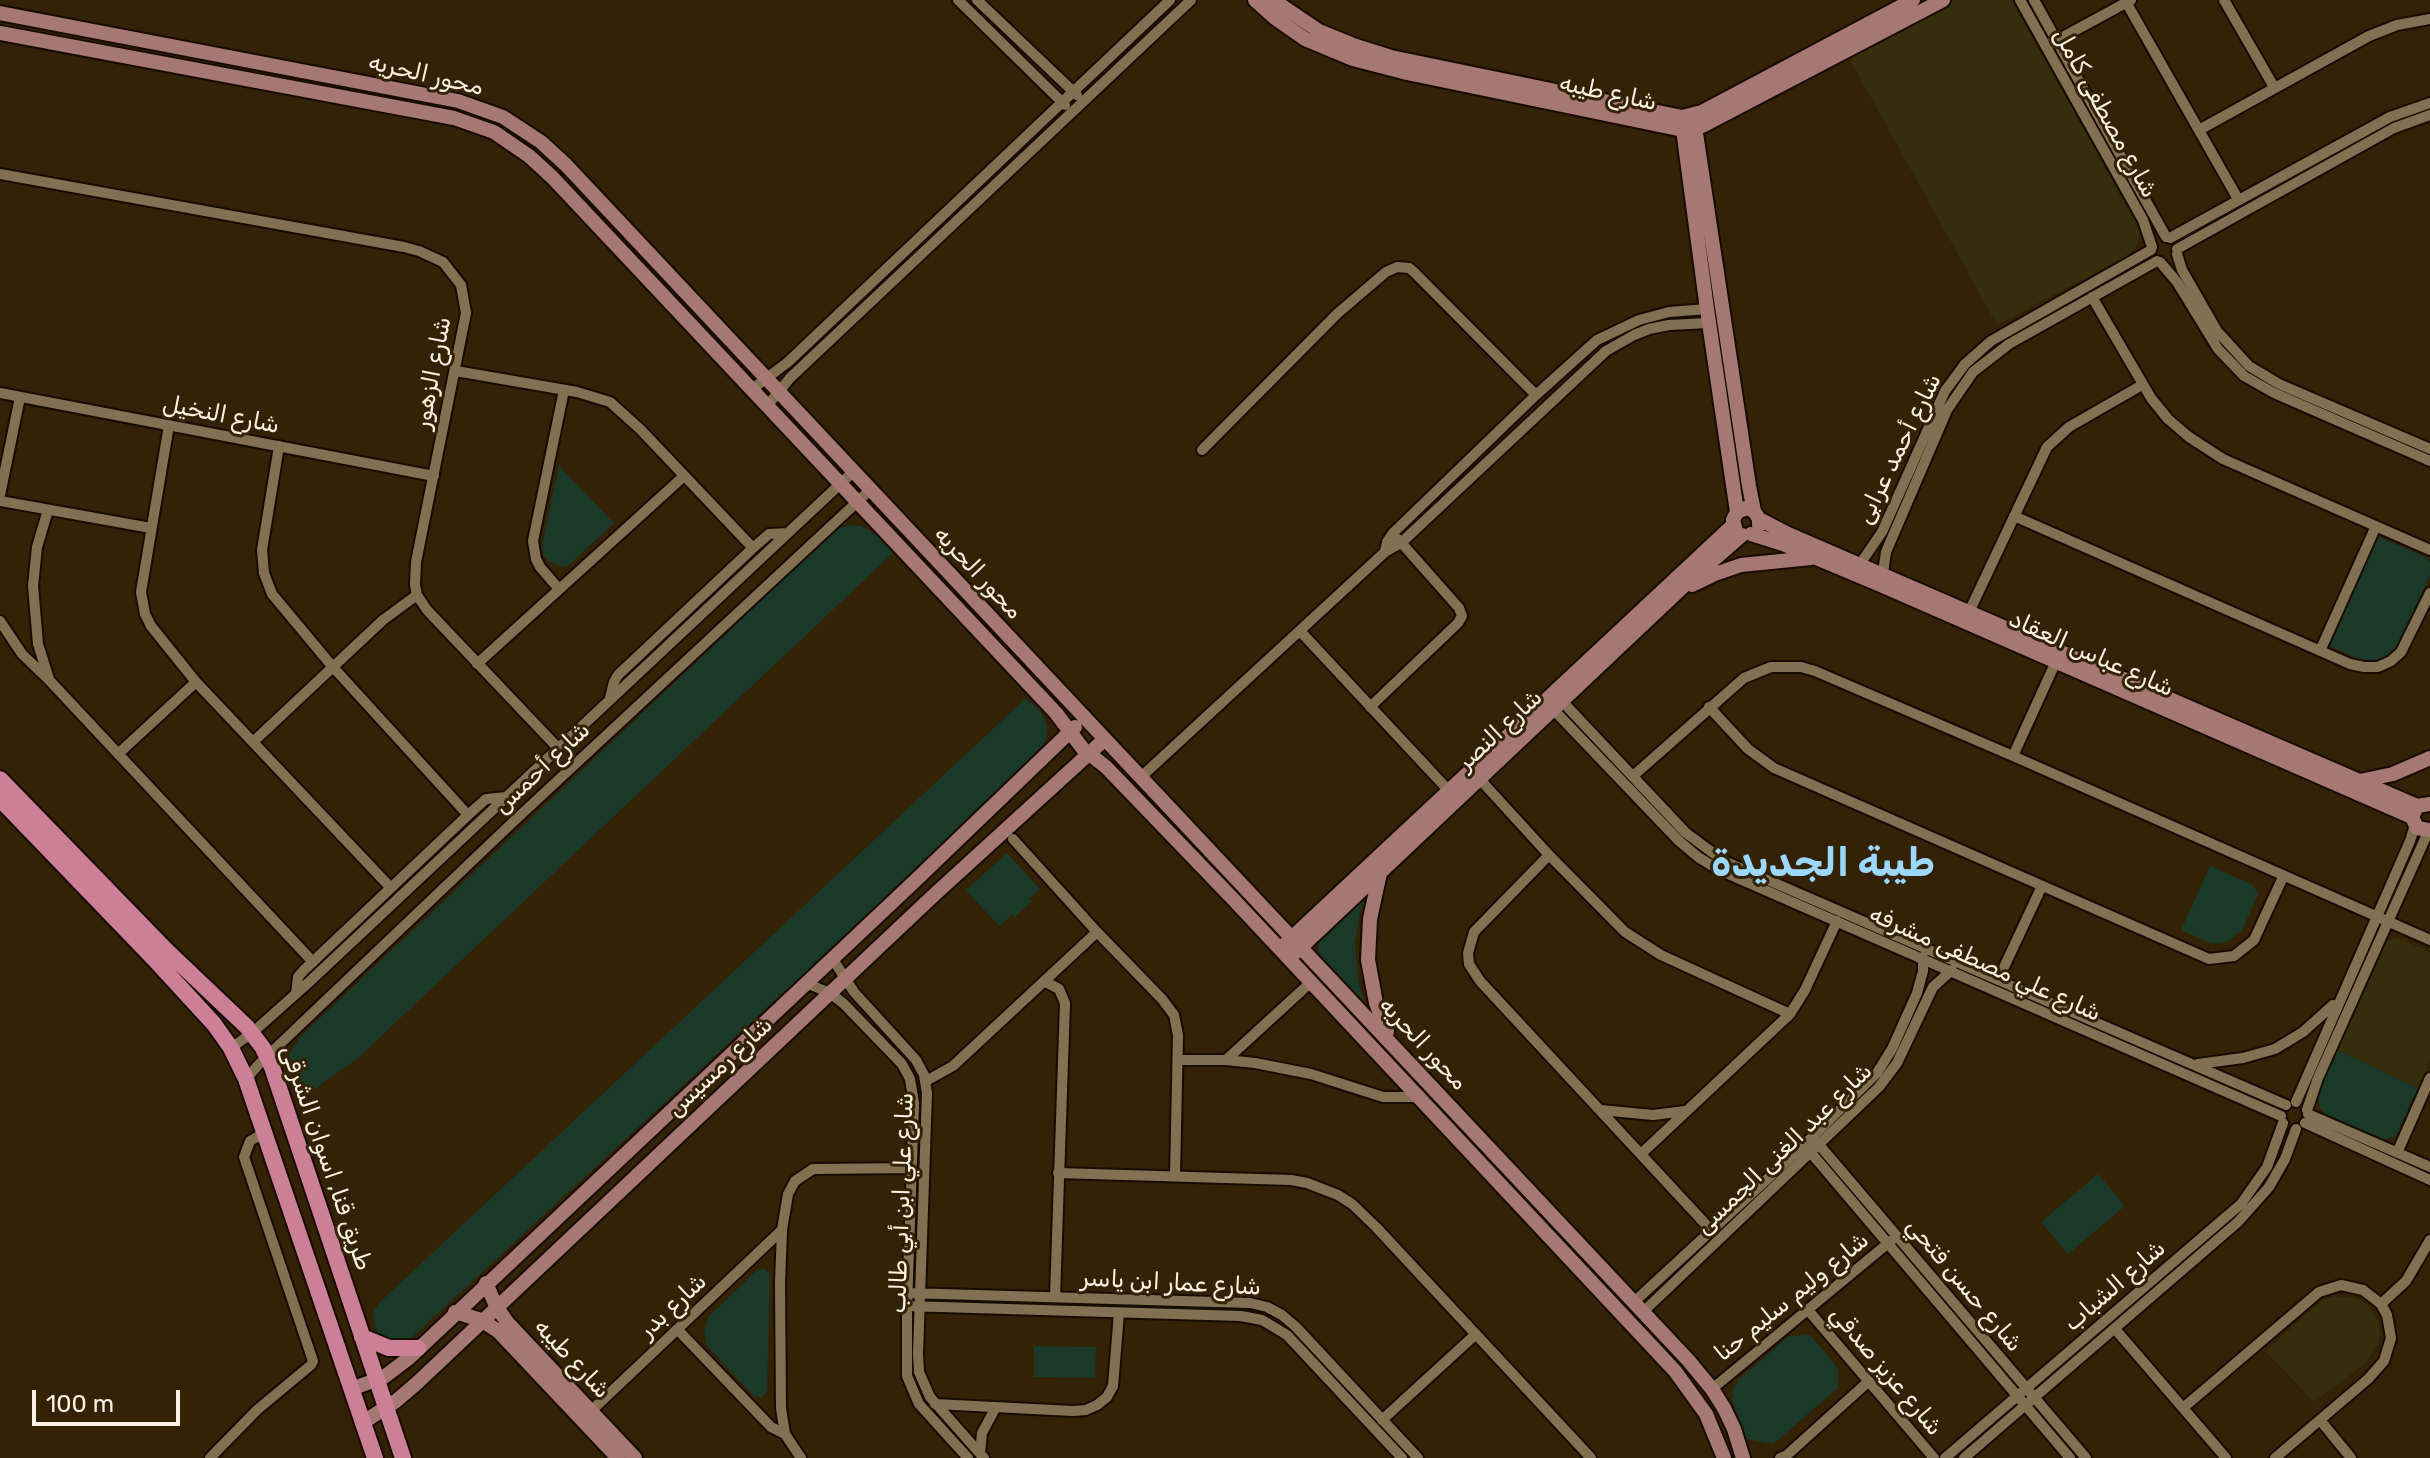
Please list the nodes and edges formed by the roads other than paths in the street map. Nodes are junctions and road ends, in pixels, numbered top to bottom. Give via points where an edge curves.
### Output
1 (958, 0) edge
2 (977, 0) edge
3 (1170, 0) edge
4 (1191, 0) edge
5 (1255, 0) edge
6 (1273, 0) edge
7 (1913, 0) edge
8 (1943, 0) edge
9 (2020, 0) edge
10 (2034, 0) edge
11 (2224, 0) edge
12 (2128, 1) edge
13 (0, 13) edge
14 (2430, 19) edge
15 (0, 33) edge
16 (2056, 40) junction
17 (2045, 47) junction
18 (2274, 87) junction
19 (1073, 91) junction
20 (1084, 101) junction
21 (1062, 103) junction
22 (2430, 103) edge
23 (1072, 113) junction
24 (2430, 115) edge
25 (1688, 123) junction
26 (2199, 130) junction
27 (0, 174) edge
28 (2238, 199) junction
29 (2168, 238) junction
30 (2152, 248) junction
31 (2177, 251) junction
32 (2158, 262) junction
33 (2092, 297) junction
34 (1708, 316) junction
35 (456, 371) junction
36 (766, 380) junction
37 (2142, 385) junction
38 (564, 390) junction
39 (751, 390) junction
40 (777, 392) junction
41 (0, 393) edge
42 (1536, 395) junction
43 (20, 397) junction
44 (767, 406) junction
45 (169, 425) junction
46 (279, 446) junction
47 (2430, 449) edge
48 (1202, 450) dead end
49 (2430, 461) edge
50 (853, 472) junction
51 (434, 476) junction
52 (684, 476) junction
53 (840, 483) junction
54 (870, 490) junction
55 (0, 498) edge
56 (858, 502) junction
57 (48, 510) junction
58 (1757, 515) junction
59 (2014, 516) junction
60 (1741, 526) junction
61 (2376, 526) junction
62 (151, 528) junction
63 (788, 533) junction
64 (1393, 533) junction
65 (1401, 543) junction
66 (753, 548) junction
67 (2430, 550) edge
68 (1385, 552) junction
69 (1815, 558) junction
70 (1857, 569) junction
71 (1882, 580) junction
72 (559, 589) junction
73 (1677, 592) junction
74 (2430, 593) edge
75 (417, 595) junction
76 (1969, 612) junction
77 (0, 621) edge
78 (1300, 631) junction
79 (2320, 651) junction
80 (2058, 657) junction
81 (477, 664) junction
82 (332, 666) junction
83 (50, 681) junction
84 (196, 682) junction
85 (609, 700) junction
86 (1554, 701) junction
87 (1370, 707) junction
88 (1709, 707) junction
89 (1085, 718) junction
90 (1070, 732) junction
91 (570, 738) junction
92 (1105, 739) junction
93 (253, 742) junction
94 (558, 748) junction
95 (1088, 753) junction
96 (118, 754) junction
97 (585, 754) junction
98 (2013, 756) junction
99 (549, 758) junction
100 (2430, 758) edge
101 (564, 774) junction
102 (1475, 774) junction
103 (1633, 776) junction
104 (1141, 777) junction
105 (0, 779) edge
106 (2360, 781) junction
107 (1452, 795) junction
108 (507, 797) junction
109 (1160, 797) junction
110 (0, 799) edge
111 (1147, 809) junction
112 (2423, 814) edge
113 (468, 815) junction
114 (1013, 839) dead end
115 (1549, 855) junction
116 (1375, 868) junction
117 (2283, 877) junction
118 (2042, 886) junction
119 (391, 888) junction
120 (2376, 916) junction
121 (1837, 921) junction
122 (2387, 921) junction
123 (1097, 932) junction
124 (2430, 940) edge
125 (1297, 942) junction
126 (1920, 947) junction
127 (1284, 954) junction
128 (832, 958) junction
129 (1923, 959) junction
130 (313, 962) junction
131 (1962, 965) junction
132 (1949, 971) junction
133 (845, 979) junction
134 (1998, 980) junction
135 (1044, 981) junction
136 (806, 983) junction
137 (1310, 983) junction
138 (830, 993) junction
139 (296, 994) junction
140 (2340, 998) junction
141 (1790, 1014) junction
142 (252, 1033) junction
143 (1393, 1043) junction
144 (231, 1048) junction
145 (267, 1055) junction
146 (1178, 1060) junction
147 (1226, 1060) junction
148 (2194, 1064) junction
149 (2430, 1078) edge
150 (246, 1079) junction
151 (926, 1081) junction
152 (1417, 1097) junction
153 (2291, 1104) junction
154 (1601, 1110) junction
155 (1687, 1111) junction
156 (2282, 1119) junction
157 (2304, 1119) junction
158 (264, 1133) junction
159 (1811, 1144) junction
160 (2397, 1153) junction
161 (1641, 1154) junction
162 (2430, 1167) edge
163 (912, 1168) junction
164 (1058, 1173) junction
165 (1175, 1176) junction
166 (2430, 1180) edge
167 (782, 1230) junction
168 (1711, 1230) junction
169 (1892, 1240) junction
170 (2430, 1240) edge
171 (486, 1283) junction
172 (907, 1293) junction
173 (920, 1293) junction
174 (1055, 1297) junction
175 (2381, 1304) junction
176 (496, 1306) junction
177 (907, 1306) junction
178 (920, 1306) junction
179 (1639, 1307) junction
180 (1808, 1310) junction
181 (455, 1312) junction
182 (1119, 1313) junction
183 (481, 1320) junction
184 (2115, 1329) junction
185 (678, 1330) junction
186 (1476, 1334) junction
187 (362, 1337) junction
188 (418, 1348) junction
189 (377, 1381) junction
190 (1869, 1381) junction
191 (351, 1389) junction
192 (1712, 1389) junction
193 (2026, 1397) junction
194 (935, 1404) junction
195 (996, 1407) junction
196 (386, 1408) junction
197 (2183, 1408) junction
198 (591, 1411) junction
199 (1382, 1420) junction
200 (2320, 1420) junction
201 (362, 1423) junction
202 (800, 1434) dead end
203 (786, 1438) junction
204 (982, 1456) edge
205 (210, 1458) edge
206 (375, 1458) edge
207 (403, 1458) edge
208 (618, 1458) edge
209 (635, 1458) edge
210 (801, 1458) edge
211 (968, 1458) edge
212 (1402, 1458) edge
213 (1418, 1458) edge
214 (1591, 1458) edge
215 (1724, 1458) edge
216 (1743, 1458) edge
217 (1780, 1458) edge
218 (1934, 1458) edge
219 (1945, 1458) edge
220 (1964, 1458) edge
221 (2070, 1458) edge
222 (2086, 1458) edge
223 (2226, 1458) edge
224 (2275, 1458) edge
225 (2351, 1458) edge

1 - 21 street
2 - 19 street
3 - 19 street
4 - 20 street
5 - 25 main road, شارع طيبه via 1305,39 1353,59
6 - 25 main road, شارع طيبه via 1319,31 1374,52
7 - 25 main road
8 - 25 main road
9 - 17 street, شارع مصطفى كامل
10 - 16 street, شارع مصطفى كامل
11 - 18 street
12 - 16 street
12 - 26 street
13 - 36 main road, محور الحريه via 447,99 503,117 566,165
14 - 18 street via 2369,36
15 - 39 main road, محور الحريه via 454,118 494,132 552,177
16 - 17 street
16 - 29 street, شارع مصطفى كامل
17 - 30 street, شارع مصطفى كامل via 2143,220
18 - 26 street
19 - 20 street
19 - 21 street
20 - 23 street
21 - 23 street
21 - 36 street
22 - 28 street via 2390,117
23 - 40 street
24 - 31 street via 2394,128
25 - 34 main road
25 - 58 main road
26 - 28 street
27 - 35 street, شارع الزهور via 432,256 453,273 465,298
28 - 29 street
29 - 30 street via 2159,238
29 - 31 street
30 - 32 street
30 - 70 street, شارع أحمد عرابى via 1991,341 1965,364 1945,391 1882,532
31 - 32 street via 2170,262
31 - 47 street via 2182,270 2217,331 2249,366
32 - 33 street, شارع أحمد عرابى
32 - 49 street via 2177,282 2218,349 2244,376
33 - 37 street
33 - 71 street, شارع أحمد عرابى via 1996,352 1963,384 1889,544
34 - 42 street via 1654,316 1611,332
34 - 60 main road
34 - 65 street via 1649,329 1606,351
35 - 38 street
35 - 51 street, شارع الزهور
36 - 39 street
36 - 40 main road, محور الحريه
37 - 59 street via 2053,439
37 - 61 street via 2178,428 2211,453
38 - 52 street via 600,398 619,409
38 - 72 street via 533,541 540,567
39 - 44 main road, محور الحريه
40 - 44 street
40 - 50 main road, محور الحريه
41 - 43 street, شارع النخيل
42 - 48 street via 1414,272 1397,267 1338,313
42 - 64 street
43 - 45 street, شارع النخيل
43 - 55 street
44 - 53 main road, محور الحريه
45 - 46 street, شارع النخيل
45 - 62 street
46 - 51 street, شارع النخيل
46 - 82 street via 262,550 264,573 279,604
50 - 53 street, شارع أحمس
50 - 54 main road, محور الحريه
51 - 75 street, شارع الزهور via 416,562
52 - 66 street
52 - 72 street
53 - 56 main road, محور الحريه
53 - 63 street, شارع أحمس
54 - 56 street, شارع أحمس
54 - 89 main road, محور الحريه
55 - 57 street
56 - 90 main road, محور الحريه
56 - 97 street, شارع أحمس
57 - 62 street
57 - 83 street via 33,586 38,644
58 - 60 main road via 1758,528
58 - 60 main road via 1746,508
58 - 70 main road, شارع عباس العقاد
59 - 76 street
59 - 79 street
60 - 69 main road, شارع عباس العقاد
60 - 73 main road, شارع النصر
60 - 86 main road, شارع النصر
61 - 67 street
61 - 79 street
62 - 84 street via 141,592 145,614
63 - 66 street via 769,534
63 - 85 street, شارع أحمس
64 - 65 street
64 - 68 street
65 - 68 street
65 - 87 street via 1462,616
66 - 85 street via 618,675
68 - 78 street
69 - 70 main road, شارع عباس العقاد
69 - 73 main road via 1741,565
70 - 71 main road, شارع عباس العقاد
71 - 76 main road, شارع عباس العقاد
71 - 80 main road, شارع عباس العقاد
72 - 81 street
73 - 86 main road, شارع النصر
74 - 79 street via 2408,641 2391,661 2364,667
75 - 81 street
75 - 82 street
76 - 80 main road, شارع عباس العقاد
77 - 83 street via 22,654
78 - 87 street
78 - 104 street
80 - 98 street
80 - 106 main road, شارع عباس العقاد
80 - 112 main road, شارع عباس العقاد
81 - 94 street
82 - 93 street
82 - 113 street
83 - 96 street
84 - 93 street
84 - 96 street
85 - 91 street, شارع أحمس
86 - 102 main road, شارع النصر
86 - 103 street, شارع علي مصطفى مشرفه
86 - 121 street, شارع علي مصطفى مشرفه via 1698,857
87 - 107 street
88 - 98 street via 1757,671 1801,667
88 - 103 street
88 - 118 street via 1774,768
89 - 90 main road, شارع رمسيس
89 - 92 main road, محور الحريه
90 - 95 main road, محور الحريه
90 - 128 main road, شارع رمسيس
91 - 94 street, شارع أحمس
91 - 97 street
92 - 95 main road, شارع رمسيس
92 - 104 main road, محور الحريه
93 - 119 street
94 - 99 street, شارع أحمس
95 - 111 main road, محور الحريه
95 - 133 main road, شارع رمسيس
96 - 130 street
97 - 101 street, شارع أحمس
98 - 117 street
99 - 101 street
99 - 108 street, شارع أحمس
100 - 106 main road
101 - 145 street, شارع أحمس
102 - 107 main road, شارع النصر
102 - 115 street
103 - 126 street, شارع علي مصطفى مشرفه via 1714,855
104 - 109 main road, محور الحريه
105 - 142 main road, طريق قنا, اسوان الشرقى
106 - 112 main road, شارع عباس العقاد
107 - 116 main road, شارع النصر
108 - 113 street via 486,799
108 - 139 street, شارع أحمس
109 - 111 main road
109 - 125 main road, محور الحريه
110 - 144 main road, طريق قنا, اسوان الشرقى via 157,962
111 - 127 main road, محور الحريه
112 - 120 street
112 - 122 street, شارع الشباب
113 - 119 street
114 - 123 street
115 - 141 street via 1636,940
115 - 154 street via 1474,932 1469,964
116 - 125 main road, شارع النصر
116 - 143 main road via 1368,960 1376,1003
117 - 118 street via 2254,940 2222,959 2197,955
117 - 120 street
118 - 134 street
119 - 130 street
120 - 122 street
120 - 140 street
121 - 129 street, شارع علي مصطفى مشرفه
121 - 141 street
122 - 124 street
122 - 157 street, شارع الشباب
123 - 135 street
123 - 146 street via 1169,1006 1177,1024
125 - 127 main road, شارع النصر
125 - 143 main road, محور الحريه
126 - 129 street, شارع عبد الغنى الجمسى
126 - 131 street, شارع علي مصطفى مشرفه
127 - 137 main road, محور الحريه
128 - 133 street, شارع علي ابن أبي طالب
128 - 136 main road, شارع رمسيس
129 - 132 street, شارع علي مصطفى مشرفه
129 - 159 street, شارع عبد الغنى الجمسى via 1917,993 1883,1066
130 - 139 street via 298,977
131 - 132 street, شارع عبد الغنى الجمسى
131 - 134 street, شارع علي مصطفى مشرفه
132 - 156 street, شارع علي مصطفى مشرفه
132 - 159 street, شارع عبد الغنى الجمسى via 1933,987 1886,1080
133 - 138 main road, شارع رمسيس
133 - 151 street, شارع علي ابن أبي طالب via 916,1060
134 - 148 street, شارع علي مصطفى مشرفه
135 - 151 street via 953,1066
135 - 164 street via 1059,989 1065,1003
136 - 138 street, شارع علي ابن أبي طالب
136 - 171 main road, شارع رمسيس
137 - 147 street
137 - 152 main road, محور الحريه
138 - 163 street, شارع علي ابن أبي طالب via 907,1072 914,1095
138 - 176 main road, شارع رمسيس
139 - 142 street, شارع أحمس
140 - 148 street via 2316,1022 2275,1049
140 - 153 street
141 - 155 street
142 - 144 street, شارع أحمس
142 - 145 main road, طريق قنا, اسوان الشرقى
143 - 179 main road, محور الحريه
144 - 150 main road, طريق قنا, اسوان الشرقى
145 - 150 street, شارع أحمس
145 - 187 main road, طريق قنا, اسوان الشرقى
146 - 147 street
146 - 165 street
147 - 152 street via 1283,1067 1383,1097
148 - 153 street, شارع علي مصطفى مشرفه
149 - 160 street
150 - 158 main road, طريق قنا, اسوان الشرقى
151 - 173 street, شارع علي ابن أبي طالب
152 - 215 main road, محور الحريه via 1683,1381 1712,1426
153 - 156 street, شارع الشباب
153 - 157 street, شارع علي مصطفى مشرفه via 2302,1104
154 - 155 street via 1653,1115
154 - 161 street
155 - 161 street
156 - 157 street, شارع علي مصطفى مشرفه via 2289,1128
156 - 193 street, شارع الشباب via 2267,1167 2241,1204
157 - 160 street
157 - 166 street
157 - 184 street, شارع الشباب via 2277,1173 2249,1211
158 - 191 main road, طريق قنا, اسوان الشرقى
158 - 205 street via 250,1141 244,1157 313,1361
159 - 168 street, شارع عبد الغنى الجمسى
159 - 169 street, شارع حسن فتحي
159 - 179 street, شارع عبد الغنى الجمسى
160 - 162 street
161 - 168 street
163 - 167 street via 821,1167 806,1172 788,1194
163 - 172 street, شارع علي ابن أبي طالب
164 - 165 street
164 - 174 street
165 - 186 street via 1291,1180 1338,1195 1365,1216
167 - 185 street, شارع بدر
167 - 203 street via 781,1394
168 - 179 street, شارع عبد الغنى الجمسى
169 - 180 street, شارع وليم سليم حنا
169 - 193 street, شارع حسن فتحي
170 - 175 street via 2406,1281
171 - 176 main road, شارع طيبه
171 - 181 main road, شارع رمسيس
172 - 173 street, شارع عمار ابن ياسر
172 - 177 street, شارع علي ابن أبي طالب
173 - 174 street, شارع عمار ابن ياسر
173 - 178 street, شارع علي ابن أبي طالب
174 - 199 street, شارع عمار ابن ياسر via 1267,1307 1296,1327
175 - 197 street via 2352,1286 2319,1292
175 - 200 street via 2391,1338 2384,1361
176 - 183 main road, شارع رمسيس
176 - 198 main road, شارع طيبه
177 - 178 street, شارع عمار ابن ياسر
177 - 211 street, شارع علي ابن أبي طالب via 906,1365 914,1395
178 - 182 street, شارع عمار ابن ياسر
178 - 194 street, شارع علي ابن أبي طالب via 919,1372
179 - 192 main road, محور الحريه
180 - 190 street, شارع عزيز صدقي
180 - 192 street, شارع وليم سليم حنا
181 - 183 main road, شارع طيبه
181 - 188 main road, شارع رمسيس
182 - 195 street via 1113,1386 1097,1405 1073,1411
182 - 212 street, شارع عمار ابن ياسر via 1248,1316 1269,1322
183 - 196 main road, شارع رمسيس
183 - 208 main road, شارع طيبه via 505,1338
184 - 193 street, شارع الشباب
184 - 197 street
185 - 198 street, شارع بدر
185 - 203 street
186 - 199 street
186 - 214 street
187 - 188 main road via 389,1348
187 - 189 main road, طريق قنا, اسوان الشرقى
188 - 189 main road, شارع رمسيس
189 - 191 main road, شارع رمسيس
189 - 196 main road, طريق قنا, اسوان الشرقى
190 - 217 street
190 - 218 street, شارع عزيز صدقي
191 - 201 main road, طريق قنا, اسوان الشرقى
192 - 216 main road, محور الحريه
193 - 219 street, شارع الشباب
193 - 220 street, شارع الشباب
193 - 221 street, شارع حسن فتحي
193 - 222 street, شارع حسن فتحي
194 - 195 street
194 - 204 street, شارع علي ابن أبي طالب
195 - 204 street via 985,1424
196 - 201 main road, شارع رمسيس
196 - 207 main road, طريق قنا, اسوان الشرقى
197 - 223 street
198 - 209 main road, شارع طيبه
199 - 213 street, شارع عمار ابن ياسر
200 - 224 street
200 - 225 street
201 - 206 main road, طريق قنا, اسوان الشرقى
202 - 203 street
203 - 210 street

